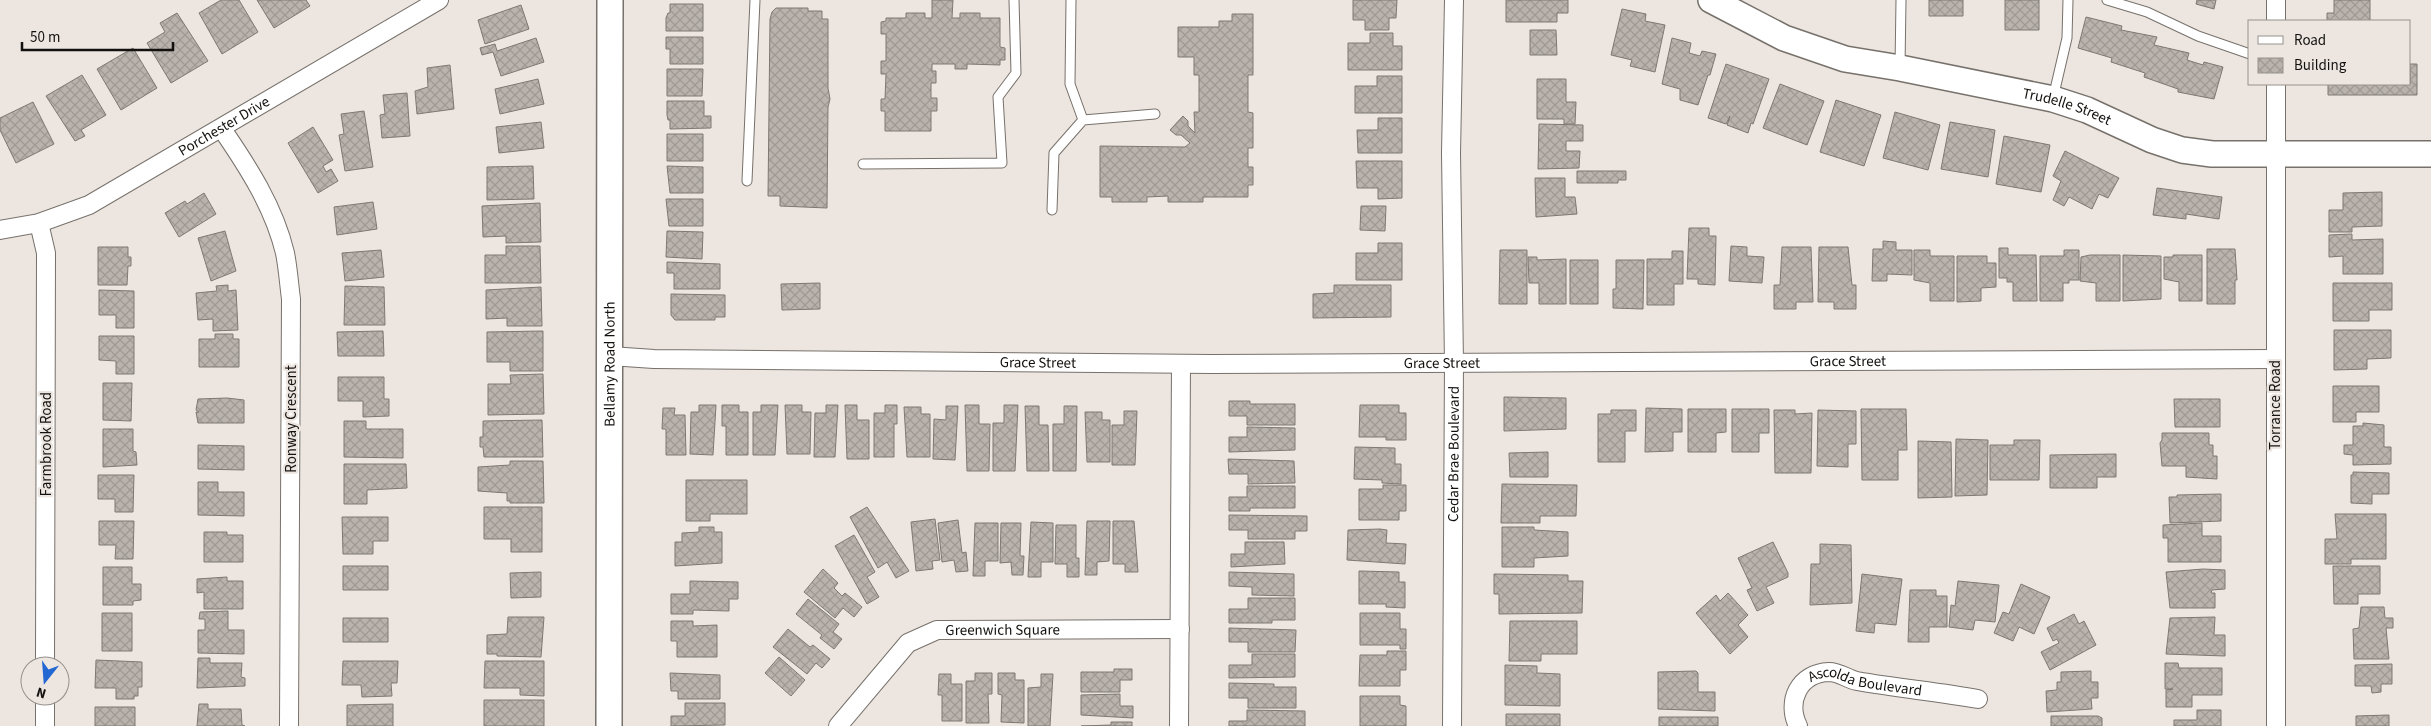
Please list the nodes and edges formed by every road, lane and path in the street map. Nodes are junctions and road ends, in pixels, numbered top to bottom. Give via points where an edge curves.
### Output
1 (439, 0) edge
2 (610, 0) edge
3 (755, 0) edge
4 (1014, 0) edge
5 (1071, 0) edge
6 (1454, 0) edge
7 (1711, 0) edge
8 (1901, 0) edge
9 (2068, 0) edge
10 (2107, 0) edge
11 (2276, 0) edge
12 (2276, 20) edge
13 (2248, 53) edge
14 (1900, 68) junction
15 (2276, 85) edge
16 (2053, 99) junction
17 (1155, 114) dead end
18 (1083, 120) junction
19 (222, 129) junction
20 (2274, 153) junction
21 (2431, 154) edge
22 (863, 164) dead end
23 (747, 181) dead end
24 (1052, 210) dead end
25 (38, 223) junction
26 (0, 230) edge
27 (610, 356) junction
28 (2275, 359) junction
29 (1454, 363) junction
30 (1181, 364) junction
31 (1180, 629) junction
32 (45, 656) edge
33 (1978, 699) dead end
34 (45, 706) edge
35 (45, 726) edge
36 (289, 726) edge
37 (609, 726) edge
38 (838, 726) edge
39 (1179, 726) edge
40 (1452, 726) edge
41 (1798, 726) edge
42 (2276, 726) edge

1 - 19 street, Porchester Drive
2 - 27 street, Bellamy Road North
3 - 23 lane
4 - 22 lane via 1016,73 998,97 1002,163
5 - 18 lane via 1070,84
6 - 29 street, Cedar Brae Boulevard via 1451,153
7 - 14 street, Trudelle Street via 1784,38 1845,59
8 - 14 lane
9 - 16 lane via 2067,38
10 - 13 lane via 2147,12 2198,36
11 - 12 street
14 - 16 street, Trudelle Street
15 - 20 street, Torrance Road
16 - 20 street, Trudelle Street via 2182,150 2212,154
17 - 18 lane
18 - 24 lane via 1054,153
19 - 25 street, Porchester Drive via 89,205
19 - 36 street, Ronway Crescent via 272,216 285,254 291,299
20 - 21 street, Trudelle Street
20 - 28 street, Torrance Road
25 - 26 street, Porchester Drive
25 - 32 street, Farmbrook Road via 46,253
27 - 30 street, Grace Street
27 - 37 street, Bellamy Road North
28 - 29 street, Grace Street
28 - 42 street, Torrance Road
29 - 30 street, Grace Street
29 - 40 street, Cedar Brae Boulevard
30 - 31 street
31 - 38 street, Greenwich Square via 937,630 908,643
31 - 39 street
33 - 41 street, Ascolda Boulevard via 1854,681 1835,672 1819,673 1800,684 1794,698 1793,711
34 - 35 street

